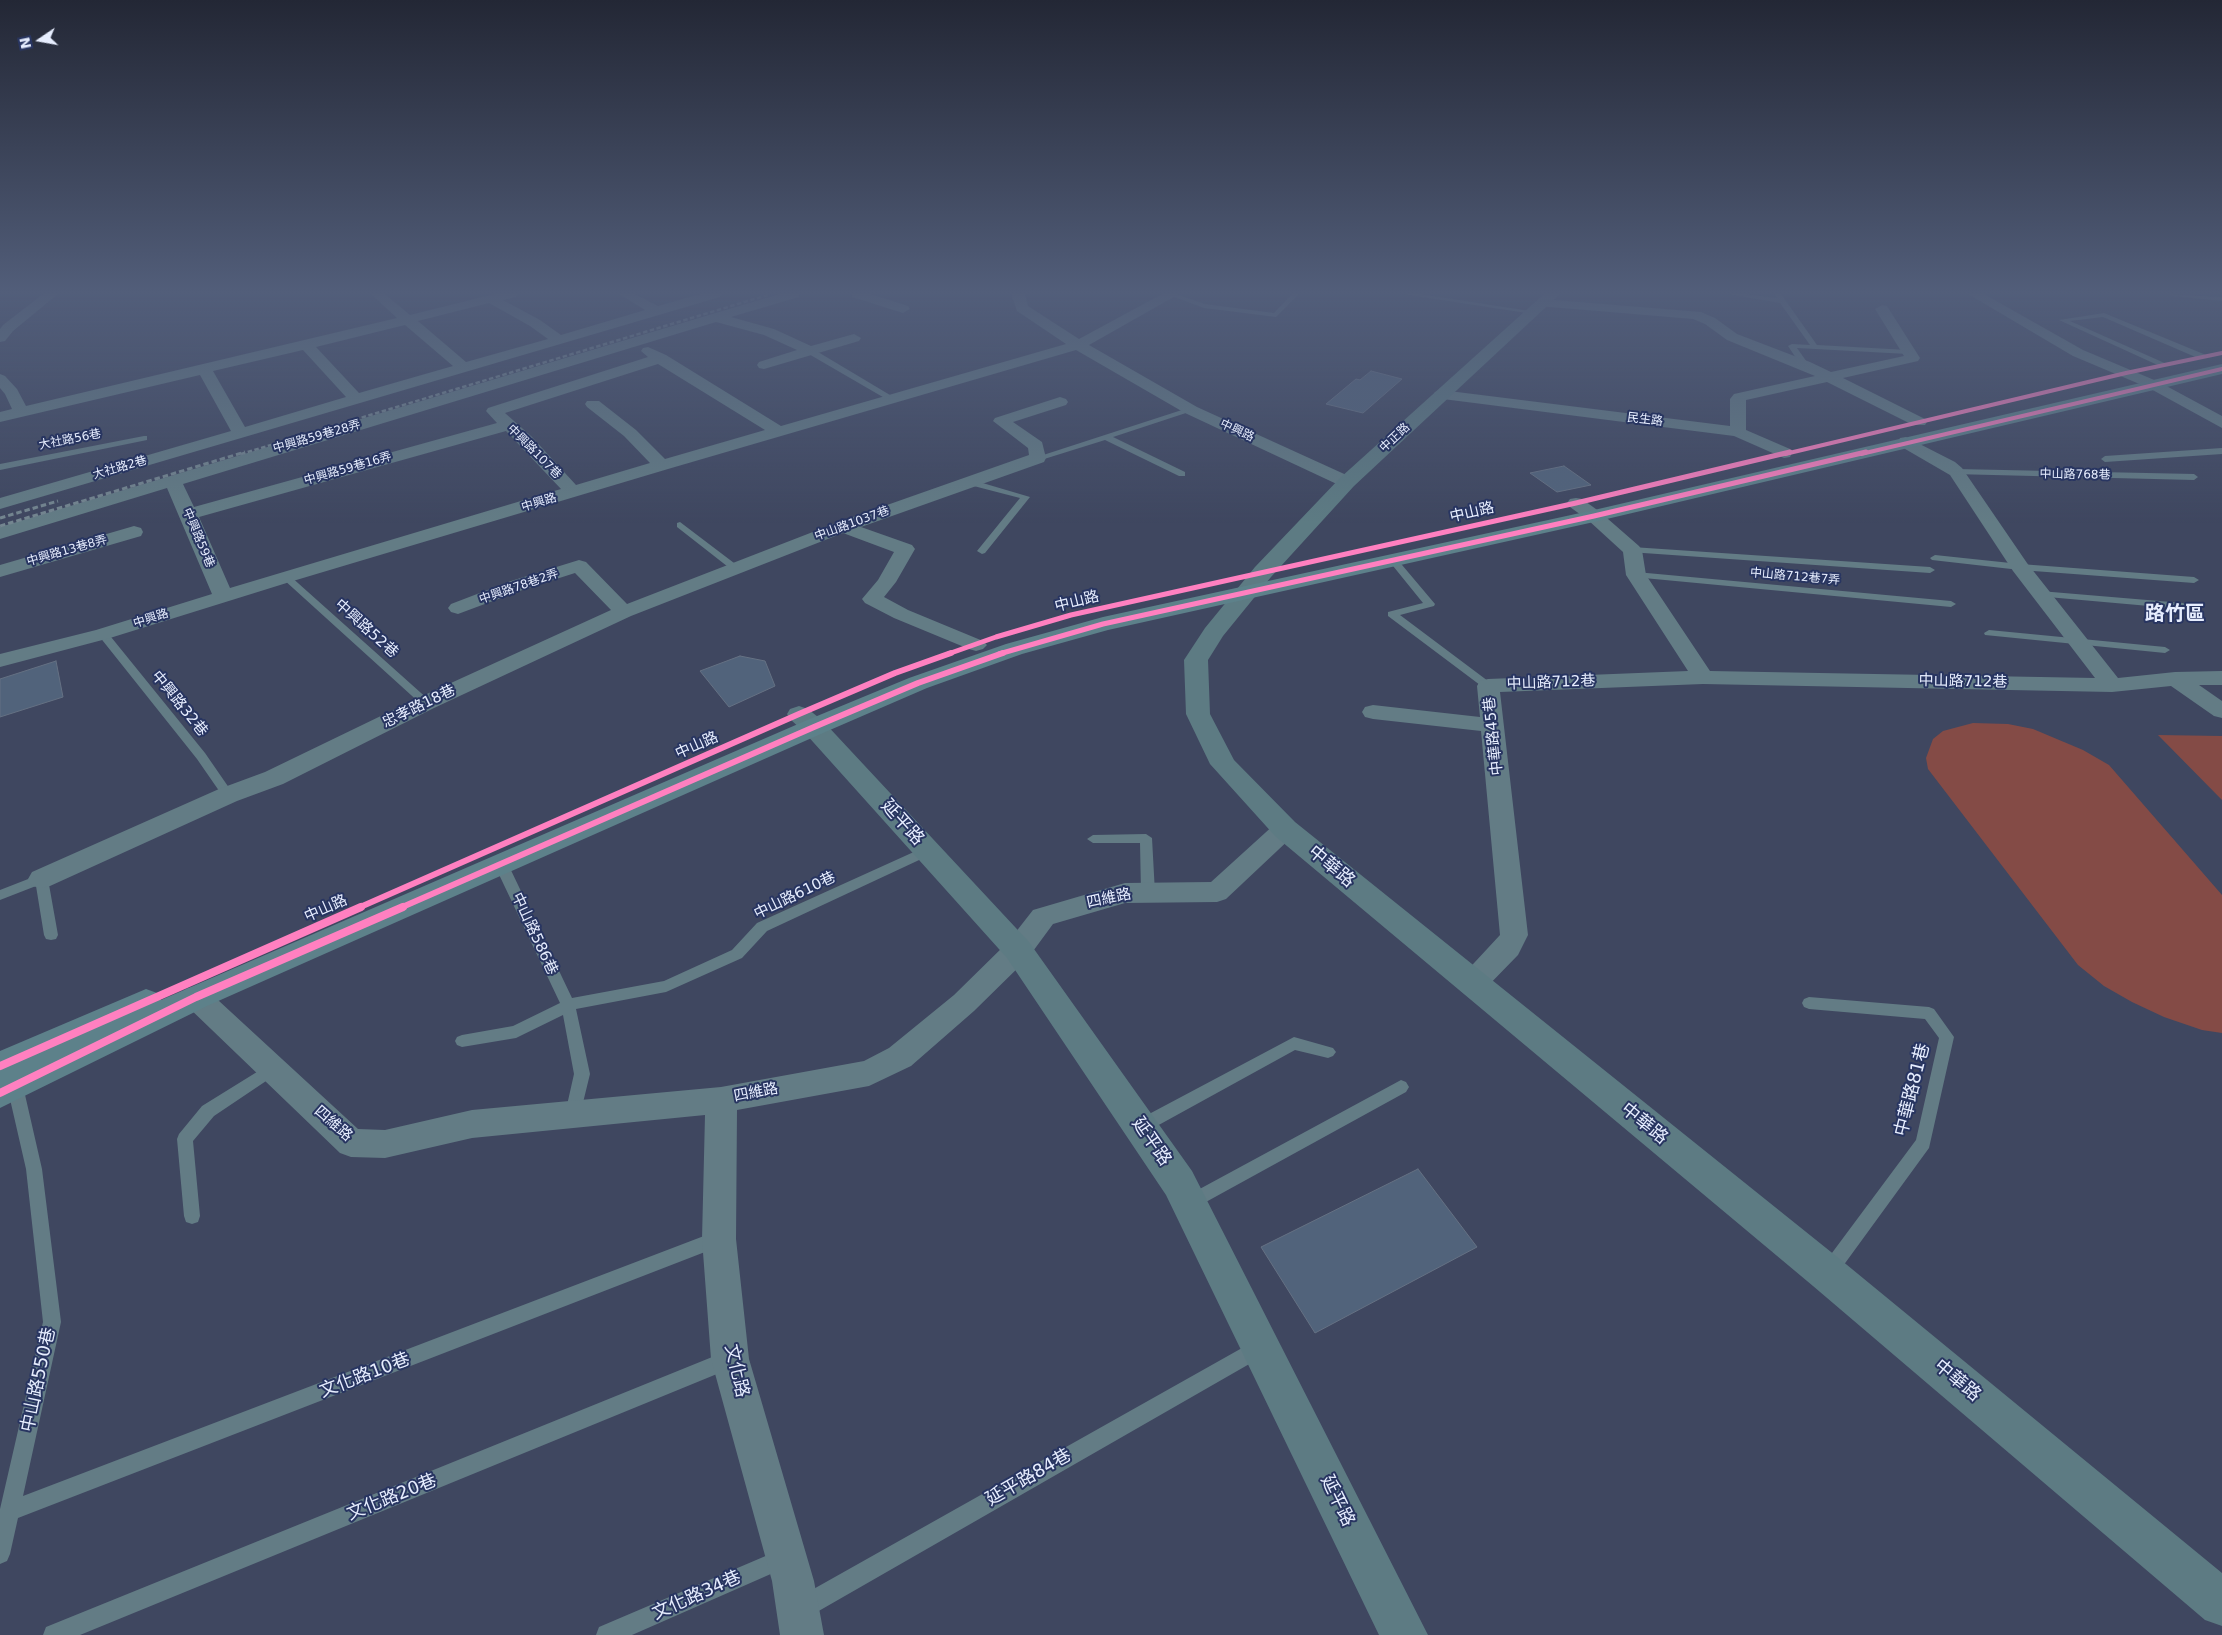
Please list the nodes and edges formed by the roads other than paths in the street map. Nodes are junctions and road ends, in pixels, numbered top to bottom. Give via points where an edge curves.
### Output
1 (198, 370) edge
2 (205, 370) edge
3 (330, 370) edge
4 (456, 370) edge
5 (545, 370) edge
6 (622, 370) edge
7 (681, 370) edge
8 (843, 370) edge
9 (988, 370) edge
10 (1122, 370) edge
11 (1468, 370) edge
12 (1816, 370) edge
13 (1859, 370) edge
14 (2120, 370) edge
15 (2152, 370) edge
16 (2171, 370) edge
17 (2209, 370) edge
18 (2126, 373) junction
19 (2160, 375) junction
20 (1829, 377) junction
21 (0, 379) edge
22 (471, 392) junction
23 (1441, 395) junction
24 (356, 398) junction
25 (890, 398) junction
26 (1060, 402) dead end
27 (593, 404) dead end
28 (1191, 410) junction
29 (494, 411) junction
30 (21, 412) junction
31 (0, 417) edge
32 (1919, 422) junction
33 (2222, 423) edge
34 (508, 425) junction
35 (778, 431) junction
36 (1738, 432) junction
37 (240, 433) junction
38 (1106, 437) junction
39 (144, 438) dead end
40 (1906, 442) junction
41 (2222, 451) edge
42 (1784, 453) junction
43 (1038, 458) junction
44 (2105, 459) dead end
45 (662, 465) junction
46 (0, 466) edge
47 (1956, 472) junction
48 (1182, 474) dead end
49 (2194, 477) dead end
50 (172, 480) junction
51 (969, 482) junction
52 (1347, 482) junction
53 (573, 492) junction
54 (0, 504) edge
55 (1585, 509) junction
56 (189, 514) junction
57 (680, 525) dead end
58 (843, 527) junction
59 (134, 532) dead end
60 (0, 533) edge
61 (1632, 550) junction
62 (982, 551) dead end
63 (1935, 558) dead end
64 (1394, 561) junction
65 (2020, 567) junction
66 (736, 568) junction
67 (1930, 570) dead end
68 (0, 571) edge
69 (1636, 575) junction
70 (286, 577) junction
71 (2194, 580) dead end
72 (1255, 582) junction
73 (2040, 594) junction
74 (223, 596) junction
75 (1951, 604) dead end
76 (2183, 606) dead end
77 (458, 608) dead end
78 (624, 612) junction
79 (1990, 633) dead end
80 (103, 634) junction
81 (2080, 642) junction
82 (976, 645) junction
83 (2165, 650) dead end
84 (0, 661) edge
85 (1703, 677) junction
86 (2222, 678) edge
87 (2175, 679) junction
88 (2112, 685) junction
89 (1488, 686) junction
90 (426, 703) junction
91 (2222, 711) edge
92 (1373, 712) dead end
93 (807, 720) junction
94 (1492, 725) junction
95 (228, 795) junction
96 (1285, 829) junction
97 (1092, 839) dead end
98 (927, 851) junction
99 (501, 864) junction
100 (42, 879) junction
101 (1148, 893) junction
102 (0, 895) edge
103 (51, 935) dead end
104 (1018, 950) junction
105 (1472, 984) junction
106 (196, 997) junction
107 (1809, 1004) dead end
108 (568, 1005) junction
109 (462, 1041) dead end
110 (1328, 1052) dead end
111 (273, 1068) junction
112 (5, 1082) edge
113 (1401, 1087) dead end
114 (722, 1100) junction
115 (573, 1114) junction
116 (1140, 1127) junction
117 (1189, 1203) junction
118 (192, 1216) dead end
119 (719, 1239) junction
120 (1827, 1273) junction
121 (1260, 1347) junction
122 (730, 1359) junction
123 (10, 1511) junction
124 (0, 1554) edge
125 (786, 1557) junction
126 (2222, 1603) edge
127 (800, 1623) edge
128 (54, 1635) edge
129 (608, 1635) edge
130 (1404, 1635) edge

1 - 30 street
2 - 37 street
3 - 24 street
4 - 24 street, 大社路2巷
5 - 22 street, 中興路59巷28弄
6 - 29 street
7 - 35 street
8 - 25 lane
9 - 25 street, 中興路
10 - 28 street, 中興路
11 - 23 street, 中正路
12 - 20 street
13 - 20 street
14 - 18 street
15 - 19 lane
16 - 19 main road, 中山路
17 - 19 main road, 中山路
18 - 19 main road, 中山路
18 - 19 street
18 - 32 main road, 中山路
19 - 33 street
19 - 40 main road, 中山路
20 - 32 street
20 - 36 street via 1740,396
21 - 30 street via 12,392
22 - 29 street, 中興路107巷
22 - 50 street, 中興路59巷28弄
23 - 36 street, 民生路
23 - 52 street, 中正路
24 - 37 street, 大社路2巷
25 - 35 street, 中興路
26 - 43 street via 1001,421 1036,446
27 - 45 street via 630,433
28 - 38 lane, 中山路1037巷
28 - 52 street, 中興路
29 - 34 street, 中興路107巷
30 - 31 street
32 - 42 main road, 中山路
34 - 53 street, 中興路107巷
34 - 56 street, 中興路59巷16弄
35 - 45 street, 中興路
36 - 42 street, 民生路
37 - 54 street, 大社路2巷
38 - 43 lane, 中山路1037巷
38 - 48 lane
39 - 46 lane, 大社路56巷
40 - 47 street
40 - 55 main road, 中山路
41 - 44 lane
42 - 55 main road, 中山路
43 - 51 street, 中山路1037巷
45 - 53 street, 中興路
47 - 49 lane, 中山路768巷
47 - 65 street
50 - 56 street, 中興路59巷
50 - 60 street, 中興路59巷28弄
51 - 58 street, 中山路1037巷
51 - 62 lane via 1026,497
52 - 72 street, 中正路
53 - 70 street, 中興路
55 - 61 street
55 - 64 main road, 中山路
55 - 72 main road, 中山路
56 - 74 street, 中興路59巷
57 - 66 lane
58 - 66 street, 中山路1037巷
58 - 82 street via 905,548 886,582 872,599
59 - 68 street, 中興路13巷8弄
61 - 67 lane
61 - 69 street
63 - 65 lane
64 - 72 main road, 中山路
64 - 89 lane, 中華路45巷 via 1430,604 1392,614
65 - 71 lane
65 - 73 street
66 - 78 street, 忠孝路18巷
69 - 75 lane, 中山路712巷7弄
69 - 85 street
70 - 74 street, 中興路
70 - 90 lane, 中興路52巷
72 - 82 main road, 中山路 via 1071,615
72 - 93 main road, 中山路 via 1014,648
72 - 96 street, 中華路 via 1213,633 1196,660 1198,714 1223,764
73 - 76 lane
73 - 81 street
74 - 80 street, 中興路
77 - 78 street, 中興路78巷2弄 via 579,566
78 - 90 street, 忠孝路18巷
79 - 81 lane
80 - 84 street, 中興路
80 - 95 lane, 中興路32巷 via 202,756
81 - 83 lane
81 - 88 street
82 - 93 main road, 中山路 via 896,673
85 - 88 street, 中山路712巷
85 - 89 street, 中山路712巷
86 - 87 street, 中山路712巷
87 - 88 street, 中山路712巷
87 - 91 street
89 - 94 street, 中華路45巷
90 - 95 street, 忠孝路18巷 via 274,778
92 - 94 street
93 - 98 street, 延平路
93 - 99 main road, 中山路
93 - 112 main road, 中山路
94 - 105 street, 中華路45巷 via 1514,934 1508,947
95 - 100 street, 忠孝路18巷
96 - 101 street, 四維路 via 1217,892
96 - 105 street, 中華路
97 - 101 lane via 1146,838
98 - 104 street, 延平路
98 - 108 lane, 中山路610巷 via 762,927 737,954 666,986
99 - 106 main road, 中山路
99 - 108 lane, 中山路586巷
100 - 102 lane, 忠孝路18巷
100 - 103 lane
101 - 104 street, 四維路 via 1125,893 1043,916
104 - 114 street, 四維路 via 964,1003 900,1057 875,1070
104 - 116 street, 延平路
105 - 120 street, 中華路
106 - 111 street, 四維路
106 - 112 main road, 中山路
107 - 120 lane, 中華路81巷 via 1929,1013 1947,1037 1923,1143
108 - 109 lane via 516,1032
108 - 115 lane, 中山路586巷 via 582,1074
110 - 116 lane via 1294,1043
111 - 115 street, 四維路 via 351,1143 385,1144 472,1124
111 - 118 lane via 208,1111 185,1139
112 - 123 lane, 中山路550巷 via 34,1170 52,1322
113 - 117 lane
114 - 115 street, 四維路
114 - 119 street, 文化路
116 - 117 street, 延平路
117 - 121 street, 延平路
119 - 122 street, 文化路
119 - 123 lane, 文化路10巷
120 - 126 street, 中華路
121 - 127 lane, 延平路84巷
121 - 130 street, 延平路
122 - 125 street, 文化路
122 - 128 lane, 文化路20巷
123 - 124 lane, 中山路550巷
125 - 127 street, 文化路
125 - 129 lane, 文化路34巷

